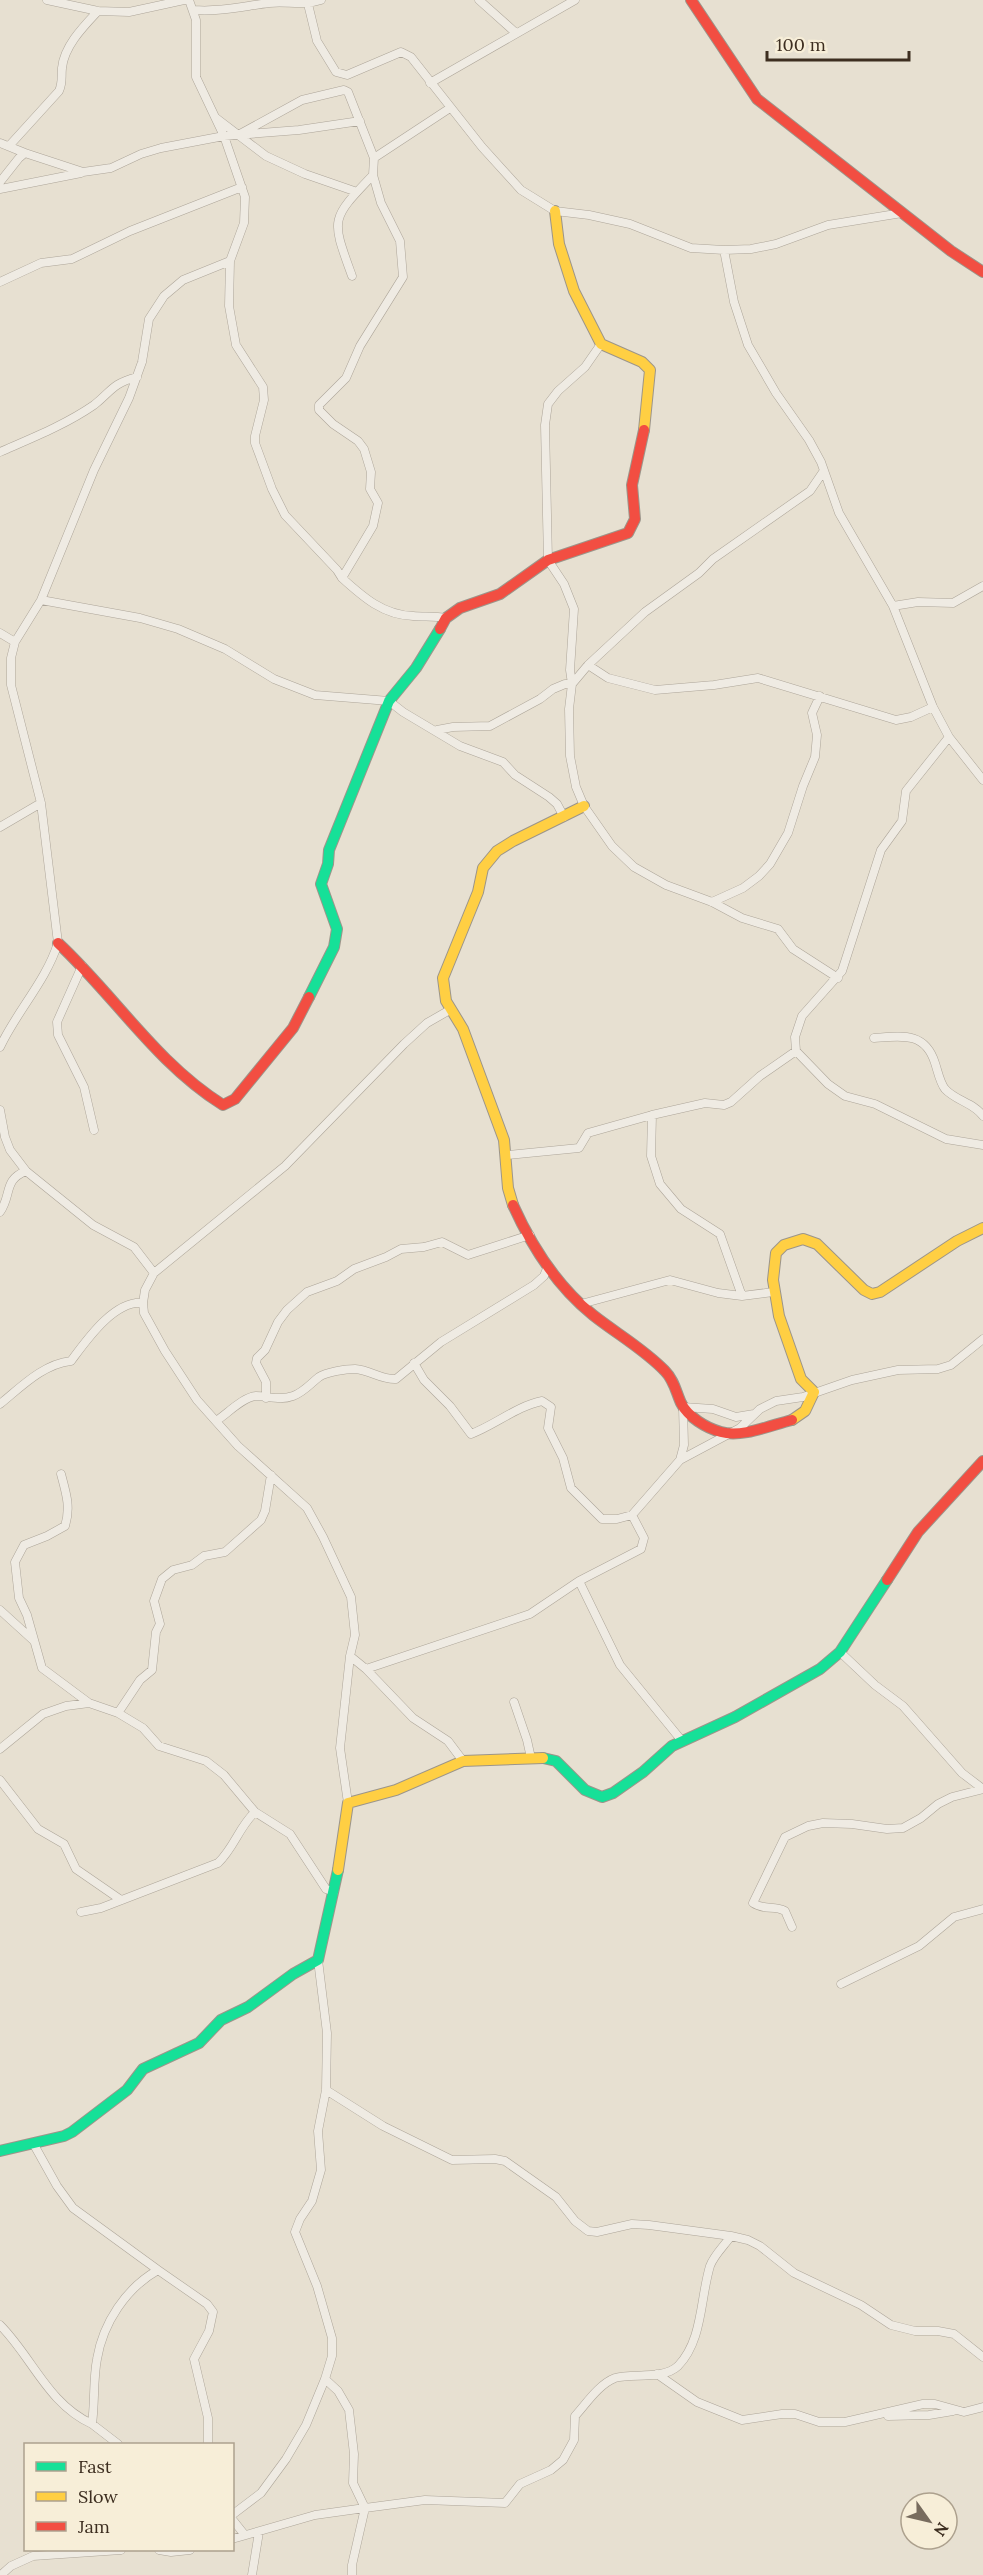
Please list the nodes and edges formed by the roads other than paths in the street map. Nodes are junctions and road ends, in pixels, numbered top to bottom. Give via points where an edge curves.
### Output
1 (48, 0) edge
2 (184, 0) edge
3 (189, 0) edge
4 (321, 0) edge
5 (478, 0) edge
6 (575, 0) edge
7 (691, 0) edge
8 (308, 4) junction
9 (194, 10) junction
10 (98, 11) junction
11 (516, 33) junction
12 (430, 83) junction
13 (450, 108) junction
14 (214, 115) junction
15 (360, 121) junction
16 (240, 134) junction
17 (224, 136) junction
18 (0, 143) edge
19 (9, 146) junction
20 (25, 153) junction
21 (374, 158) junction
22 (83, 172) junction
23 (373, 175) junction
24 (0, 182) edge
25 (242, 187) junction
26 (0, 189) edge
27 (357, 192) junction
28 (555, 211) junction
29 (902, 213) junction
30 (724, 250) junction
31 (230, 261) junction
32 (983, 272) edge
33 (352, 276) dead end
34 (0, 282) edge
35 (601, 344) junction
36 (137, 377) junction
37 (0, 452) edge
38 (823, 472) junction
39 (548, 560) junction
40 (342, 578) junction
41 (983, 586) edge
42 (41, 600) junction
43 (893, 606) junction
44 (447, 618) junction
45 (0, 633) edge
46 (15, 642) junction
47 (588, 665) junction
48 (572, 684) junction
49 (820, 696) junction
50 (389, 701) junction
51 (933, 707) junction
52 (436, 730) junction
53 (949, 738) junction
54 (983, 780) edge
55 (42, 802) junction
56 (584, 806) junction
57 (564, 817) junction
58 (0, 827) edge
59 (712, 902) junction
60 (58, 943) junction
61 (82, 966) junction
62 (837, 978) junction
63 (448, 1011) junction
64 (874, 1038) dead end
65 (0, 1047) edge
66 (796, 1051) junction
67 (0, 1110) edge
68 (652, 1115) junction
69 (983, 1116) edge
70 (94, 1130) dead end
71 (983, 1145) edge
72 (507, 1155) junction
73 (26, 1171) junction
74 (0, 1212) edge
75 (983, 1228) edge
76 (530, 1235) junction
77 (548, 1266) junction
78 (154, 1273) junction
79 (774, 1292) junction
80 (742, 1296) junction
81 (143, 1303) junction
82 (580, 1304) junction
83 (983, 1340) edge
84 (414, 1363) junction
85 (814, 1392) junction
86 (266, 1398) junction
87 (0, 1404) edge
88 (683, 1407) junction
89 (754, 1414) junction
90 (216, 1421) junction
91 (727, 1435) junction
92 (680, 1460) junction
93 (983, 1461) edge
94 (61, 1474) dead end
95 (271, 1475) junction
96 (632, 1515) junction
97 (579, 1581) junction
98 (0, 1610) edge
99 (34, 1641) junction
100 (840, 1652) junction
101 (350, 1656) junction
102 (366, 1669) junction
103 (514, 1702) dead end
104 (89, 1703) junction
105 (118, 1713) junction
106 (681, 1741) junction
107 (0, 1749) edge
108 (531, 1758) junction
109 (463, 1761) junction
110 (0, 1780) edge
111 (983, 1789) edge
112 (348, 1803) junction
113 (255, 1812) junction
114 (334, 1892) junction
115 (121, 1900) junction
116 (983, 1909) edge
117 (81, 1912) dead end
118 (792, 1927) dead end
119 (318, 1960) junction
120 (841, 1984) dead end
121 (326, 2090) junction
122 (33, 2143) junction
123 (0, 2151) edge
124 (731, 2236) junction
125 (158, 2270) junction
126 (0, 2325) edge
127 (983, 2357) edge
128 (657, 2374) junction
129 (325, 2379) junction
130 (983, 2407) edge
131 (92, 2424) junction
132 (116, 2443) edge
133 (208, 2443) edge
134 (365, 2508) junction
135 (234, 2516) edge
136 (234, 2520) edge
137 (259, 2532) junction
138 (244, 2534) junction
139 (234, 2538) edge
140 (106, 2551) edge
141 (165, 2551) edge
142 (180, 2551) edge
143 (1, 2575) edge
144 (252, 2575) edge
145 (352, 2575) edge

1 - 10 street
2 - 10 street via 129,12
3 - 9 street
4 - 8 street
5 - 11 street
6 - 11 street
7 - 29 street via 757,99
8 - 9 street
8 - 12 street via 316,41 336,72 347,75 401,52 411,57
9 - 14 street via 196,77
10 - 19 street via 72,42 62,67 59,91
11 - 12 street
12 - 13 street
13 - 21 street
13 - 28 street via 521,189
14 - 16 street
14 - 17 street
15 - 16 street
15 - 16 street via 344,90 302,100
15 - 21 street
16 - 17 street
16 - 27 street via 266,156
17 - 22 street via 161,148 111,168
17 - 25 street
18 - 19 street
19 - 20 street
20 - 22 street
20 - 24 street
21 - 23 street
22 - 26 street
23 - 27 street
23 - 40 street via 381,203 400,241 403,277 360,346 346,378 319,405 333,424 363,449 371,472 370,489 378,503 373,526
25 - 31 street via 244,223
25 - 34 street via 130,231 72,259 41,263
27 - 33 street via 338,215 338,237
28 - 30 street via 630,224 691,248
28 - 35 street via 559,244 574,291
29 - 30 street via 828,225 776,244
29 - 32 street
30 - 38 street via 734,302 748,345 809,440
31 - 36 street via 183,280 164,296 149,319
31 - 40 street via 229,306 236,345 264,392 255,443 285,515
35 - 39 street via 585,367 548,404
35 - 39 street via 642,362 650,370 645,426 632,485 635,519 628,533
36 - 37 street via 120,382 94,404 54,428
36 - 42 street
38 - 43 street via 839,513
38 - 47 street via 810,491 712,559 645,612
39 - 44 street via 500,594 460,608
39 - 48 street via 574,609
40 - 44 street via 382,609
41 - 43 street via 953,603
42 - 46 street
42 - 50 street via 178,628 225,649 274,679 315,695
43 - 51 street
44 - 50 street via 416,668
45 - 46 street
46 - 55 street via 11,686
47 - 48 street
47 - 49 street via 608,678 655,690 758,678
48 - 52 street via 553,689 490,726
48 - 56 street via 570,756
49 - 51 street via 896,720
49 - 59 street via 812,713 817,735 815,757 788,833 759,876
50 - 52 street
50 - 61 street via 329,850 321,884 337,929 334,947 293,1029 235,1099 223,1105 207,1096 166,1060
51 - 53 street
52 - 57 street via 460,746 503,762 557,804
53 - 54 street
53 - 62 street via 906,791 902,821 881,850
55 - 58 street
55 - 60 street
56 - 57 street
56 - 59 street via 612,846 634,867 666,885
57 - 63 street via 497,851 483,868 478,892 443,978
59 - 62 street via 742,918 778,929 793,949
60 - 61 street
60 - 65 street via 51,964
61 - 70 street via 57,1022 58,1035 84,1087
62 - 66 street via 802,1016 795,1037
63 - 72 street via 463,1029
63 - 78 street via 404,1044 285,1166
64 - 69 street via 909,1036 925,1044 947,1092
66 - 68 street via 731,1102 705,1103
66 - 71 street via 845,1096 875,1104 946,1139
67 - 73 street via 10,1150
68 - 72 street via 588,1133 579,1148
68 - 80 street via 651,1156 660,1184 681,1209 720,1234
72 - 76 street via 509,1194
73 - 74 street via 10,1182
73 - 78 street via 93,1225 134,1247
75 - 79 street via 872,1294 817,1244 803,1239 782,1246 777,1252
76 - 77 street
76 - 86 street via 468,1255 442,1242 401,1249 307,1292 287,1310 265,1350 256,1358 266,1382
77 - 82 street
77 - 84 street via 534,1285
78 - 81 street
79 - 80 street
79 - 85 street via 802,1381
80 - 82 street via 670,1280
81 - 87 street via 126,1306 91,1334 71,1361 43,1370
81 - 90 street via 165,1351 196,1400
82 - 88 street via 645,1352 667,1374
83 - 85 street via 951,1365 938,1369 898,1370
84 - 86 street via 396,1379 354,1369 321,1375 308,1389 292,1397
84 - 96 street via 471,1434 489,1428 530,1403 542,1401 551,1407 548,1428 572,1488 602,1519
85 - 89 street via 777,1401
85 - 91 street via 805,1411 796,1419
86 - 90 street via 248,1398
88 - 89 street via 713,1409 736,1417
88 - 91 street via 694,1418
88 - 92 street via 684,1445
89 - 91 street
90 - 95 street
91 - 92 street
92 - 96 street
93 - 100 street via 918,1532
94 - 99 street via 69,1502 65,1526 24,1545 15,1562 19,1598
95 - 101 street via 307,1508 351,1597 355,1635
95 - 105 street via 261,1520 225,1552 204,1556 162,1579 154,1601 160,1624 152,1670 140,1680
96 - 97 street via 644,1538 641,1549
97 - 102 street via 530,1614
97 - 106 street via 620,1665
98 - 99 street
99 - 104 street via 47,1674
100 - 106 street via 804,1680
100 - 111 street via 903,1706 963,1773
101 - 102 street
101 - 112 street via 340,1748
102 - 109 street via 413,1718 448,1741
103 - 108 street
104 - 105 street
104 - 107 street via 43,1714
105 - 113 street via 142,1728 159,1746 206,1761 224,1775
106 - 108 street via 643,1772 602,1797 585,1790 556,1761
108 - 109 street
109 - 112 street via 396,1790
110 - 115 street via 38,1829 64,1844 76,1869
111 - 118 street via 945,1800 903,1828 823,1823 785,1837 753,1903 785,1911
112 - 114 street
113 - 114 street via 290,1834 326,1889
113 - 115 street via 218,1863
114 - 119 street
115 - 117 street
116 - 120 street via 954,1917 919,1946
119 - 121 street via 327,2033
119 - 122 street via 248,2007 221,2020 199,2043 143,2069 127,2090 72,2132
121 - 124 street via 383,2126 452,2160 505,2161 556,2197 588,2231 632,2224
121 - 129 street via 318,2131 321,2170 312,2201 296,2232 332,2338 332,2356
122 - 123 street
122 - 125 street via 73,2208
124 - 127 street via 760,2246 794,2273 853,2301 891,2325 954,2334
124 - 128 street via 710,2266 698,2327 687,2354 676,2368
125 - 131 street via 128,2293 109,2324 97,2358
125 - 133 street via 213,2312 209,2331 194,2359 208,2418
126 - 131 street via 56,2398
128 - 130 street via 697,2402 742,2420 795,2414 819,2422 845,2422 924,2404 964,2412
128 - 134 street via 616,2378 606,2383 575,2416 574,2440 563,2460 520,2484 505,2503 425,2500
129 - 134 street via 349,2410 353,2483
129 - 135 street via 306,2425 286,2459 261,2493
131 - 132 street
134 - 137 street via 315,2515
134 - 145 street
136 - 138 street
137 - 138 street
137 - 144 street
138 - 139 street
140 - 143 street via 33,2556 10,2566
141 - 142 street

